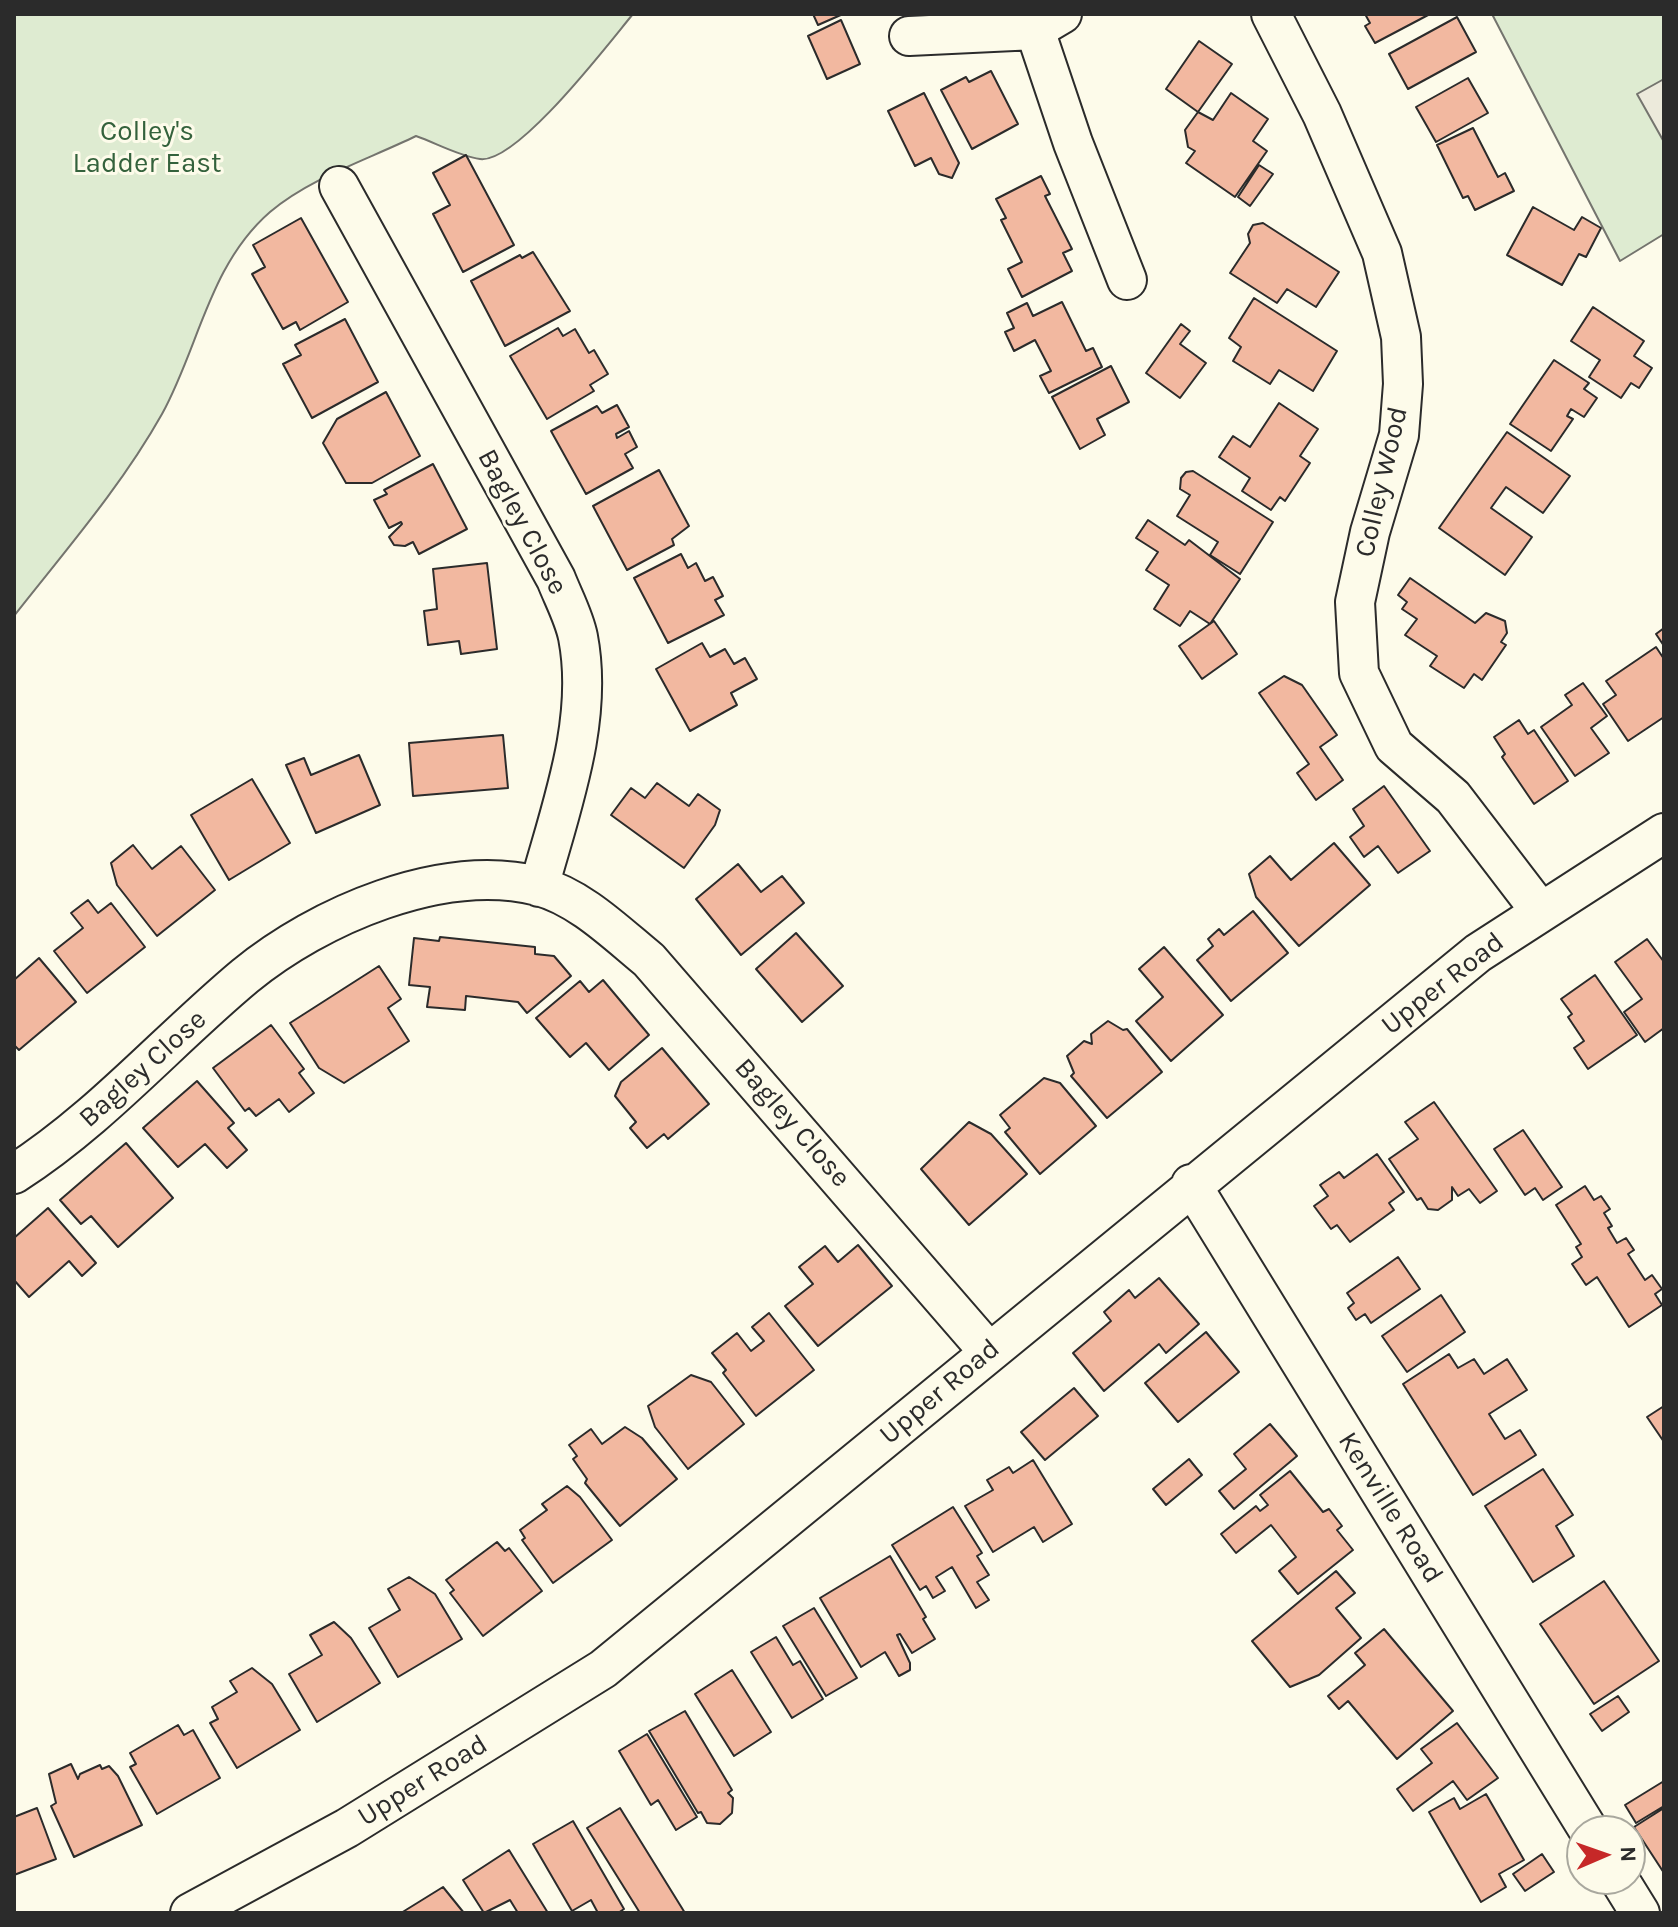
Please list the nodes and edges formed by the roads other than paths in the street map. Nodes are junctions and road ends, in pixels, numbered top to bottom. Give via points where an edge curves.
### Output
1 (1271, 14) edge
2 (1048, 22) edge
3 (909, 36) dead end
4 (339, 186) dead end
5 (1127, 280) dead end
6 (1664, 833) edge
7 (539, 887) junction
8 (1541, 912) junction
9 (14, 1174) edge
10 (1191, 1184) junction
11 (989, 1352) junction
12 (1579, 1815) edge
13 (1629, 1895) edge
14 (190, 1913) edge
15 (1640, 1913) edge

1 - 8 street, Colley Wood via 1322,114 1382,253 1401,337 1399,435 1355,602 1359,673 1394,746 1453,797
2 - 3 street
2 - 5 street via 1073,143
4 - 7 street, Bagley Close via 556,579 578,636 581,698 574,763
6 - 8 street, Upper Road
7 - 9 street, Bagley Close via 482,880 412,889 327,923 247,975 62,1143
7 - 11 street, Bagley Close via 591,913 649,960
8 - 10 street, Upper Road via 1478,953
10 - 11 street, Upper Road
10 - 12 street, Kenville Road
11 - 14 street, Upper Road via 603,1669 347,1828
13 - 15 street

